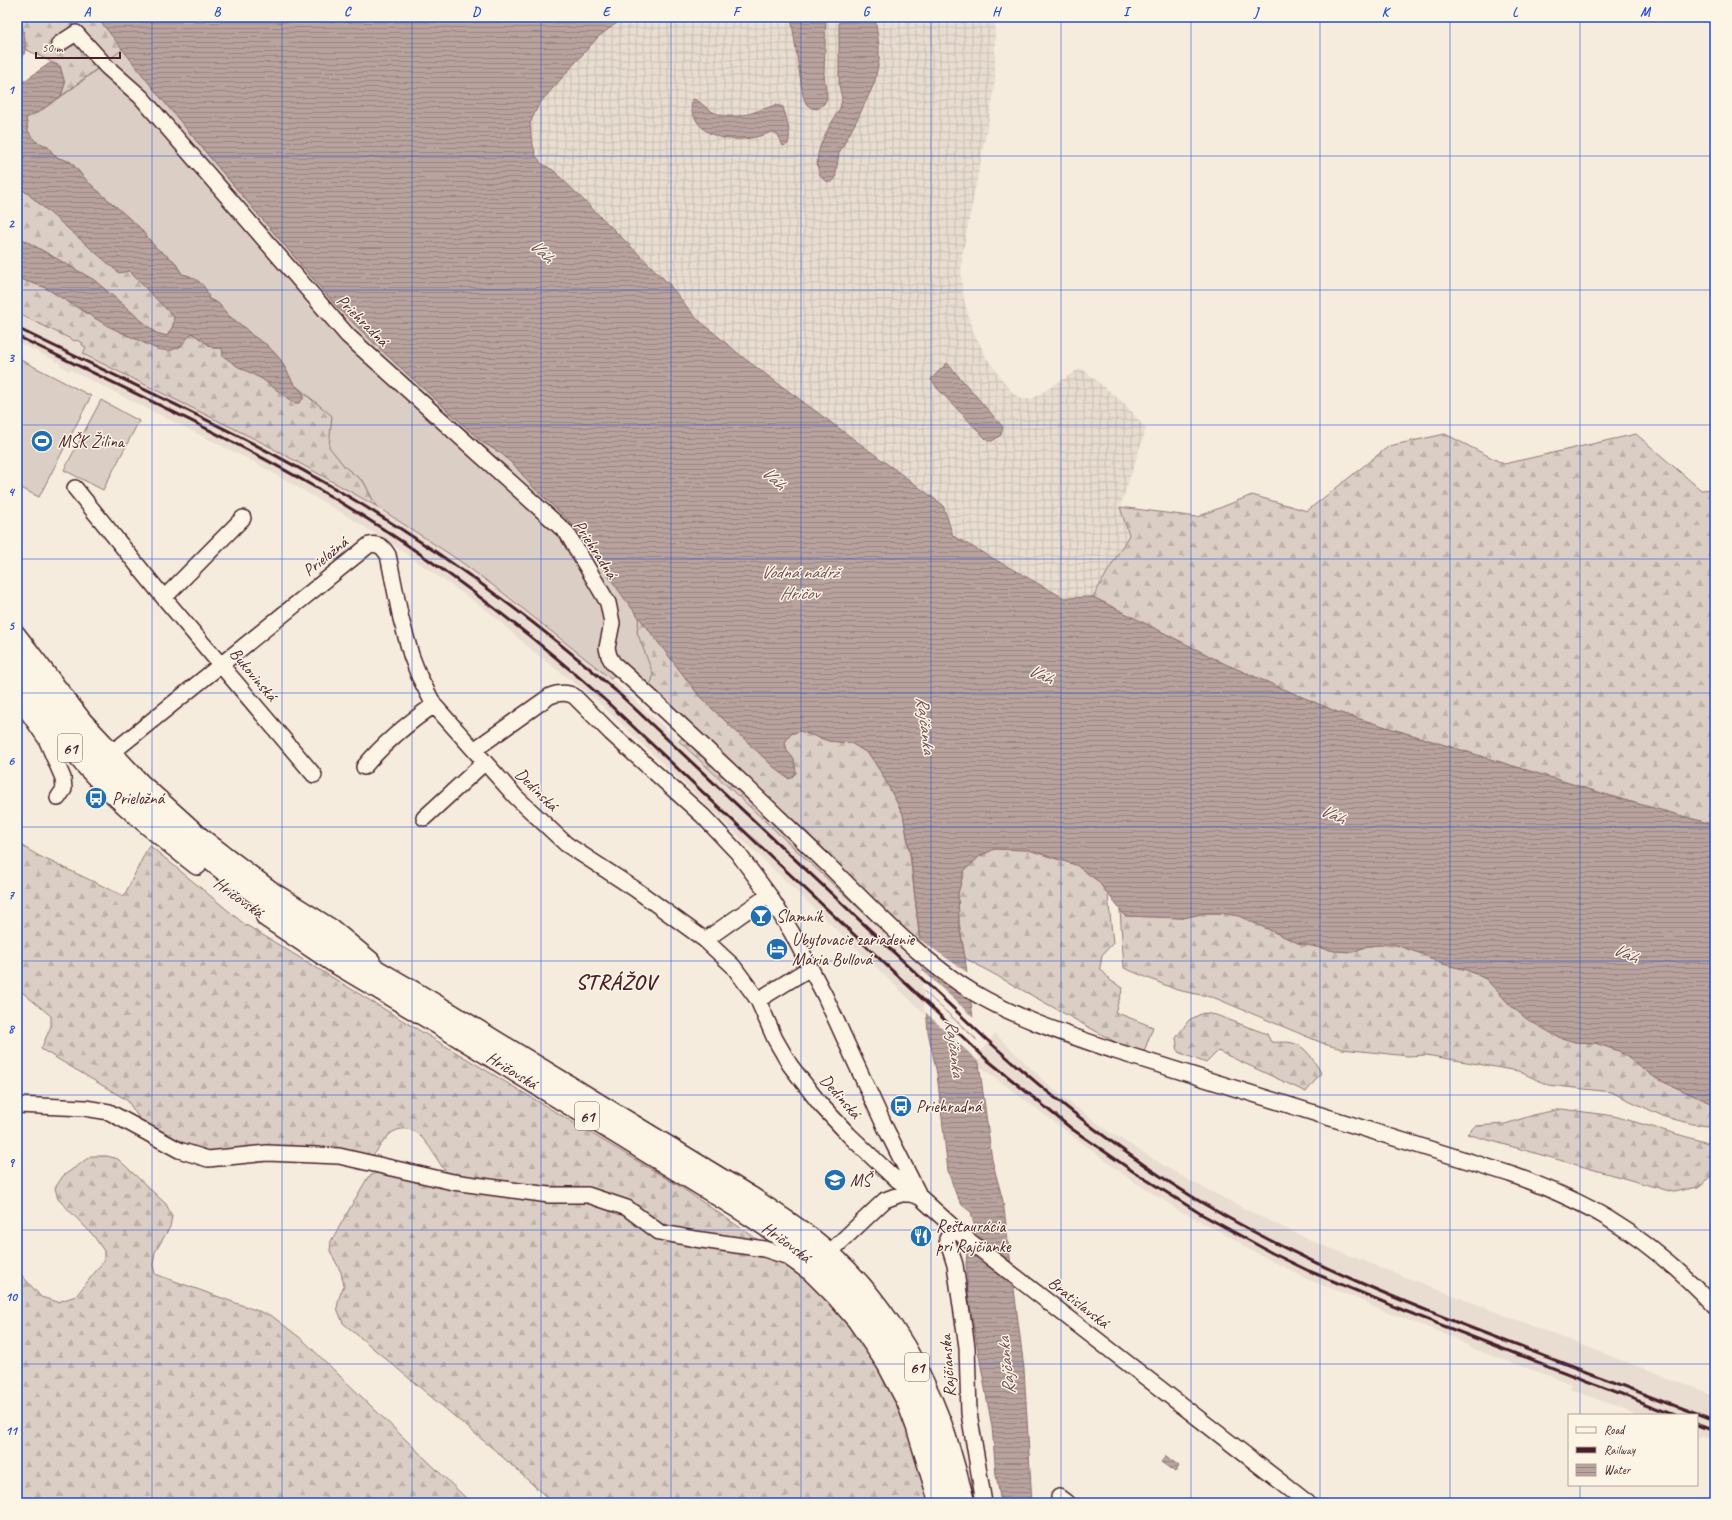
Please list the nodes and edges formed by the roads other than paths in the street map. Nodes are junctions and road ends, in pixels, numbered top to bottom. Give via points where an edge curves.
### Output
1 (59, 44) dead end
2 (75, 488) dead end
3 (243, 518) dead end
4 (376, 544) joint
5 (164, 598) junction
6 (17, 633) edge
7 (17, 655) edge
8 (221, 665) junction
9 (17, 678) edge
10 (17, 697) edge
11 (434, 705) junction
12 (474, 750) junction
13 (113, 752) junction
14 (485, 762) junction
15 (364, 767) dead end
16 (314, 775) dead end
17 (58, 798) dead end
18 (424, 818) dead end
19 (769, 895) junction
20 (705, 940) junction
21 (810, 968) junction
22 (394, 979) junction
23 (758, 1000) junction
24 (17, 1105) edge
25 (920, 1197) junction
26 (959, 1232) junction
27 (829, 1253) junction
28 (1715, 1307) edge
29 (938, 1503) edge
30 (948, 1503) edge
31 (965, 1503) edge
32 (984, 1503) edge
33 (1308, 1503) edge

1 - 28 street, Priehradná via 76,33 107,67 141,97 348,336 567,533 609,608 612,622 607,644 613,663 688,730 917,951 947,974 1014,1014 1050,1029 1380,1132 1545,1187 1607,1218 1636,1238 1675,1268
2 - 5 street, Bukovinská
3 - 5 street
4 - 8 street, Prieložná via 369,545
4 - 11 street, Dedinská via 383,547 388,555 406,639 419,676
5 - 8 street, Bukovinská
6 - 13 street, Hričovská via 84,720
7 - 22 main road, Hričovská / 61 via 58,710 98,755 175,830 212,861 288,916
8 - 13 street, Prieložná
8 - 16 street, Bukovinská
9 - 30 main road, Hričovská / 61 via 64,740 111,792 166,841 242,900 333,962 742,1211 776,1233 816,1265 857,1308 885,1345 897,1366 926,1430
10 - 17 street via 46,739 63,778 64,789
11 - 12 street, Dedinská
11 - 15 street via 379,749
12 - 14 street, Dedinská
12 - 19 street via 550,696 562,693 572,695 703,816 737,852
13 - 22 street, Hričovská via 203,837 273,890 343,936
14 - 18 street
14 - 20 street, Dedinská via 566,844 635,889
19 - 20 street
19 - 21 street
20 - 23 street, Dedinská via 733,966
21 - 23 street
21 - 25 street
22 - 27 main road, Hričovská / 61 via 750,1196
23 - 25 street, Dedinská via 790,1065 820,1104 887,1172
24 - 29 street, Hričovská via 86,1108 109,1112 179,1150 208,1160 267,1153 339,1156 453,1182 549,1195 588,1195 627,1208 659,1232 764,1249 786,1256 810,1272 835,1298 855,1321 885,1365 905,1403
25 - 26 street, Bratislavská
25 - 27 street via 901,1194 885,1200
26 - 32 street, Rajčianska via 947,1239 955,1266 967,1347 970,1413
26 - 33 street, Bratislavská
27 - 31 main road, Hričovská / 61 via 869,1295 910,1354 932,1398

